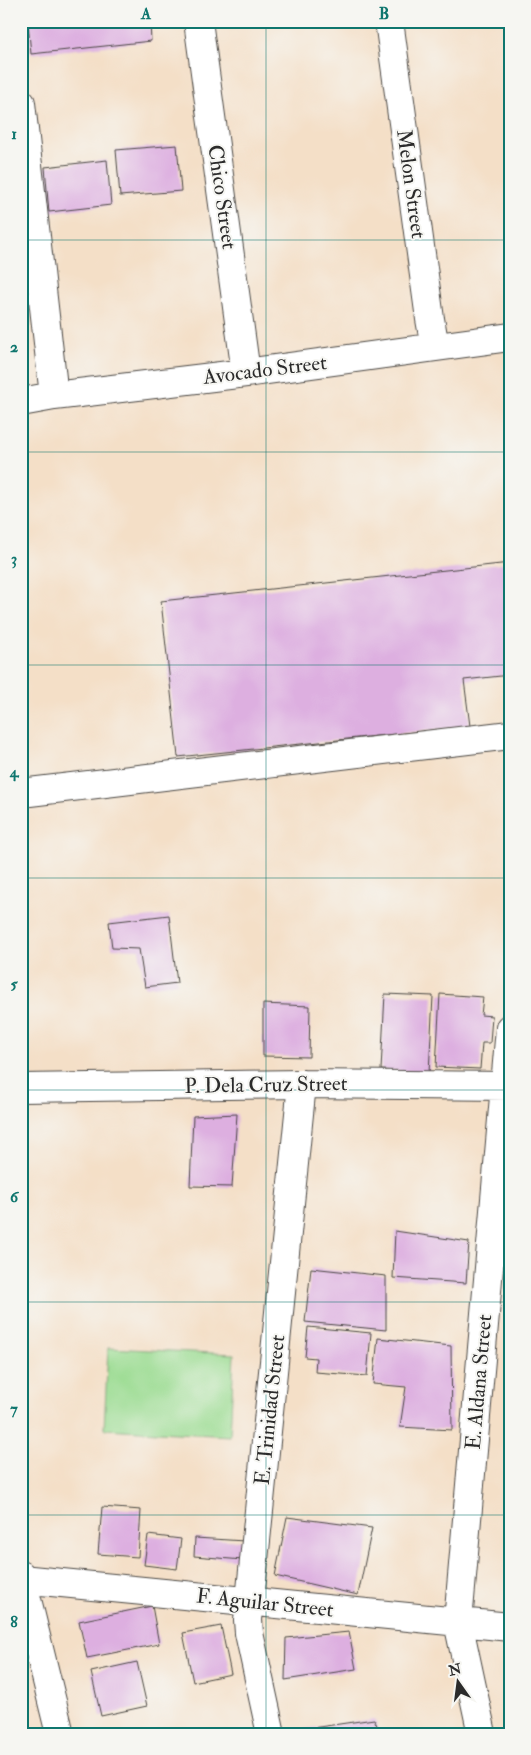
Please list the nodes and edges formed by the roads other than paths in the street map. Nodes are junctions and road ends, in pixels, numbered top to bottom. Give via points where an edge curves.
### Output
1 (198, 21) edge
2 (389, 21) edge
3 (21, 104) edge
4 (510, 337) edge
5 (436, 347) junction
6 (246, 373) junction
7 (54, 396) junction
8 (21, 402) edge
9 (510, 735) edge
10 (21, 793) edge
11 (510, 1028) edge
12 (302, 1084) junction
13 (507, 1086) edge
14 (21, 1088) edge
15 (21, 1575) edge
16 (22, 1579) edge
17 (250, 1602) junction
18 (458, 1622) junction
19 (510, 1627) edge
20 (60, 1734) edge
21 (271, 1734) edge
22 (482, 1734) edge

1 - 6 street, Chico Street
2 - 5 street, Melon Street via 428,310
3 - 7 street
4 - 5 street, Avocado Street
5 - 6 street, Avocado Street
6 - 7 street, Avocado Street
7 - 8 street, Avocado Street
9 - 10 street
11 - 13 street, E. Aldana Street
12 - 13 street, P. Dela Cruz Street
12 - 14 street, P. Dela Cruz Street
12 - 17 street, E. Trinidad Street
13 - 18 street, E. Aldana Street
15 - 16 street
16 - 17 street, F. Aguilar Street
16 - 20 street
17 - 18 street, F. Aguilar Street
17 - 21 street, E. Trinidad Street via 248,1633
18 - 19 street, F. Aguilar Street
18 - 22 street, E. Aldana Street

